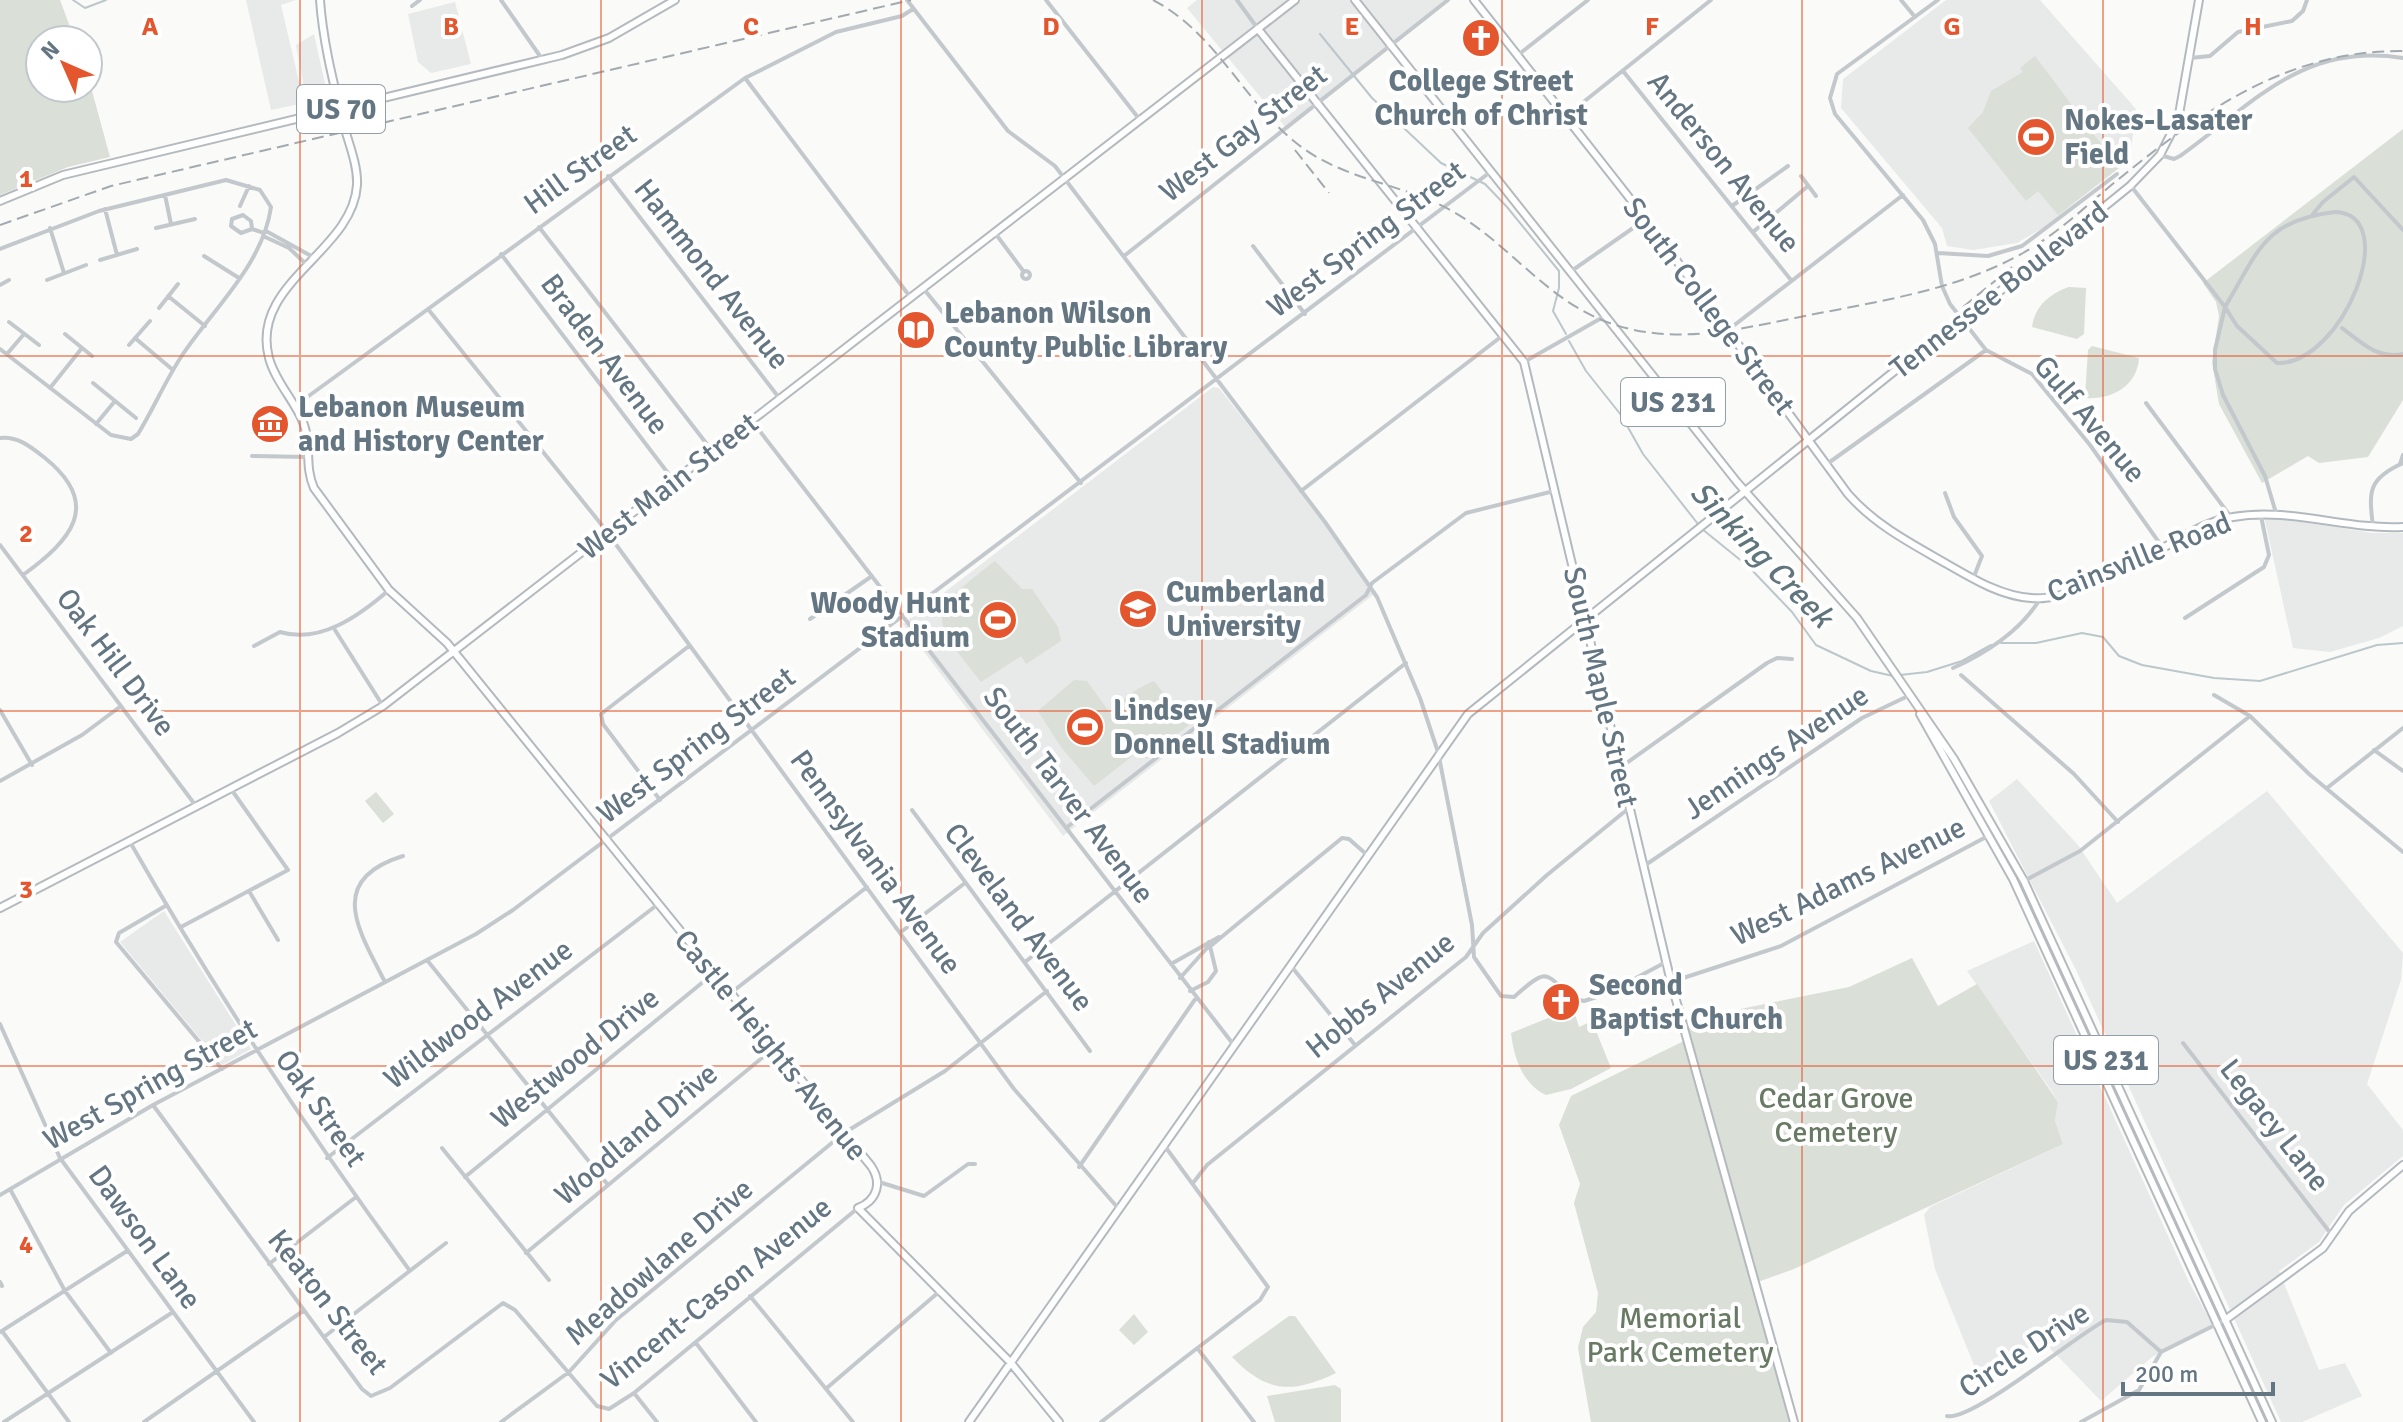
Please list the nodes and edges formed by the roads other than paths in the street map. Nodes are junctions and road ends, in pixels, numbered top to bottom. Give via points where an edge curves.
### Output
1 (320, 0) edge
2 (420, 0) edge
3 (501, 0) edge
4 (675, 0) edge
5 (907, 0) edge
6 (1046, 0) edge
7 (1237, 0) edge
8 (1295, 0) edge
9 (1355, 0) edge
10 (1448, 0) edge
11 (1474, 0) edge
12 (1588, 0) edge
13 (1711, 0) edge
14 (1901, 0) edge
15 (1938, 0) edge
16 (2199, 0) edge
17 (2307, 0) edge
18 (412, 6) dead end
19 (913, 9) junction
20 (1915, 17) junction
21 (1258, 29) junction
22 (1391, 46) junction
23 (1518, 55) junction
24 (2190, 58) junction
25 (2403, 58) edge
26 (543, 61) junction
27 (1623, 71) junction
28 (745, 78) junction
29 (1317, 103) junction
30 (340, 109) junction
31 (1566, 116) junction
32 (1140, 120) junction
33 (2160, 155) junction
34 (1788, 166) dead end
35 (1489, 173) junction
36 (2117, 174) dead end
37 (608, 175) junction
38 (1801, 176) dead end
39 (1065, 179) junction
40 (249, 186) junction
41 (1808, 186) junction
42 (2130, 186) junction
43 (165, 195) junction
44 (1903, 195) junction
45 (1816, 196) dead end
46 (0, 201) edge
47 (240, 206) dead end
48 (1732, 206) junction
49 (105, 209) junction
50 (2313, 214) junction
51 (2363, 217) dead end
52 (195, 219) dead end
53 (1646, 219) junction
54 (171, 224) junction
55 (539, 227) junction
56 (50, 228) junction
57 (156, 228) dead end
58 (1416, 228) junction
59 (252, 229) junction
60 (2403, 230) edge
61 (1753, 232) junction
62 (264, 233) junction
63 (995, 233) junction
64 (1253, 246) dead end
65 (0, 249) edge
66 (137, 249) dead end
67 (1938, 253) junction
68 (500, 254) junction
69 (117, 255) junction
70 (204, 256) dead end
71 (1124, 256) junction
72 (313, 257) junction
73 (100, 260) dead end
74 (306, 264) junction
75 (86, 265) dead end
76 (1024, 272) dead end
77 (1570, 272) junction
78 (64, 273) junction
79 (239, 278) junction
80 (9, 280) dead end
81 (47, 280) dead end
82 (1791, 280) junction
83 (178, 284) dead end
84 (0, 285) edge
85 (923, 288) junction
86 (168, 296) junction
87 (911, 298) junction
88 (2361, 300) dead end
89 (2225, 307) junction
90 (159, 308) dead end
91 (428, 309) junction
92 (1305, 314) junction
93 (1605, 316) junction
94 (150, 321) dead end
95 (1963, 321) junction
96 (9, 322) dead end
97 (205, 326) junction
98 (2342, 328) junction
99 (1728, 330) junction
100 (24, 334) junction
101 (65, 334) dead end
102 (1502, 336) junction
103 (135, 338) junction
104 (39, 345) dead end
105 (129, 345) dead end
106 (82, 348) junction
107 (0, 349) edge
108 (1986, 350) junction
109 (7, 354) junction
110 (2403, 354) edge
111 (92, 356) dead end
112 (1524, 362) junction
113 (173, 370) junction
114 (1217, 380) junction
115 (93, 383) dead end
116 (50, 388) junction
117 (780, 399) junction
118 (115, 401) junction
119 (2146, 403) dead end
120 (295, 406) junction
121 (136, 418) dead end
122 (752, 421) junction
123 (96, 424) junction
124 (0, 438) edge
125 (1810, 441) junction
126 (713, 452) junction
127 (2403, 455) edge
128 (252, 456) dead end
129 (307, 457) junction
130 (2401, 463) edge
131 (1827, 464) junction
132 (674, 481) junction
133 (1081, 483) junction
134 (1301, 491) junction
135 (1555, 491) junction
136 (1746, 492) junction
137 (1945, 493) dead end
138 (2260, 513) junction
139 (2276, 513) junction
140 (2231, 517) junction
141 (2373, 527) junction
142 (2403, 527) edge
143 (608, 533) junction
144 (0, 545) edge
145 (2163, 548) junction
146 (23, 575) junction
147 (872, 576) junction
148 (1973, 579) junction
149 (1371, 586) junction
150 (389, 590) junction
151 (2040, 599) junction
152 (905, 617) junction
153 (1584, 618) junction
154 (2185, 618) dead end
155 (810, 619) dead end
156 (334, 630) junction
157 (254, 646) dead end
158 (689, 646) junction
159 (454, 653) junction
160 (1792, 659) dead end
161 (1406, 663) junction
162 (1953, 668) dead end
163 (1961, 675) dead end
164 (2214, 695) dead end
165 (1908, 696) junction
166 (121, 706) junction
167 (383, 706) junction
168 (0, 710) edge
169 (1918, 711) junction
170 (2250, 716) junction
171 (2403, 728) edge
172 (751, 729) junction
173 (2374, 750) junction
174 (1438, 752) junction
175 (32, 765) junction
176 (1620, 768) junction
177 (2403, 771) edge
178 (0, 781) edge
179 (2327, 788) junction
180 (231, 789) junction
181 (660, 800) junction
182 (196, 806) junction
183 (1629, 808) junction
184 (912, 810) dead end
185 (2118, 822) junction
186 (1066, 828) junction
187 (1997, 831) junction
188 (1989, 835) junction
189 (130, 842) junction
190 (605, 842) junction
191 (2403, 852) edge
192 (1366, 854) junction
193 (403, 856) dead end
194 (1644, 866) junction
195 (2024, 881) junction
196 (965, 883) junction
197 (868, 887) junction
198 (1114, 890) junction
199 (249, 891) junction
200 (167, 905) junction
201 (657, 905) junction
202 (0, 908) edge
203 (181, 927) junction
204 (901, 932) junction
205 (278, 940) dead end
206 (1209, 945) junction
207 (1474, 949) junction
208 (427, 960) junction
209 (1025, 962) junction
210 (1666, 962) junction
211 (1289, 964) junction
212 (1170, 965) junction
213 (714, 973) junction
214 (1180, 978) junction
215 (385, 982) junction
216 (1671, 982) junction
217 (1047, 991) junction
218 (1190, 991) junction
219 (730, 994) junction
220 (1196, 998) junction
221 (0, 1024) edge
222 (485, 1034) junction
223 (2183, 1043) dead end
224 (981, 1044) junction
225 (1233, 1044) junction
226 (1355, 1045) junction
227 (774, 1048) junction
228 (1090, 1051) dead end
229 (255, 1052) junction
230 (222, 1069) junction
231 (153, 1105) junction
232 (547, 1110) junction
233 (844, 1133) junction
234 (1164, 1145) junction
235 (442, 1148) dead end
236 (60, 1158) junction
237 (327, 1158) junction
238 (975, 1164) dead end
239 (2403, 1165) edge
240 (1079, 1167) junction
241 (465, 1177) junction
242 (879, 1182) junction
243 (1193, 1183) junction
244 (608, 1185) junction
245 (10, 1189) junction
246 (0, 1195) edge
247 (356, 1197) junction
248 (858, 1208) junction
249 (1118, 1208) junction
250 (2332, 1235) junction
251 (446, 1243) dead end
252 (127, 1251) junction
253 (526, 1253) junction
254 (268, 1264) junction
255 (410, 1271) junction
256 (549, 1280) dead end
257 (65, 1291) junction
258 (940, 1291) junction
259 (750, 1296) junction
260 (303, 1310) junction
261 (173, 1312) junction
262 (2225, 1320) junction
263 (2217, 1324) junction
264 (1, 1332) edge
265 (324, 1337) junction
266 (696, 1343) junction
267 (1198, 1349) junction
268 (2161, 1352) junction
269 (111, 1353) junction
270 (1011, 1363) junction
271 (569, 1372) junction
272 (218, 1373) junction
273 (828, 1387) junction
274 (634, 1393) junction
275 (48, 1394) junction
276 (1947, 1416) dead end
277 (4, 1422) edge
278 (69, 1422) edge
279 (144, 1422) edge
280 (254, 1422) edge
281 (501, 1422) edge
282 (657, 1422) edge
283 (756, 1422) edge
284 (853, 1422) edge
285 (969, 1422) edge
286 (1059, 1422) edge
287 (1101, 1422) edge
288 (1254, 1422) edge
289 (1794, 1422) edge
290 (2081, 1422) edge
291 (2262, 1422) edge
292 (2272, 1422) edge

1 - 30 main road, Castle Heights Avenue
2 - 18 street
3 - 26 street
4 - 26 main road, US 70 via 609,38
5 - 19 street
6 - 32 street
7 - 21 street
8 - 21 main road, West Main Street
9 - 22 main road, US 231
10 - 22 street, West Gay Street
11 - 23 main road, South College Street
12 - 23 street
13 - 27 street
14 - 20 street
15 - 20 street
16 - 24 main road, Tennessee Boulevard
17 - 24 street via 2292,21 2238,32 2210,56
19 - 28 street, Hill Street via 836,32
19 - 39 street via 1008,131 1046,156
20 - 44 street, Gulf Avenue via 1837,74 1831,89 1835,114
21 - 29 main road, South Maple Street
21 - 32 main road, West Main Street
22 - 29 street, West Gay Street
22 - 35 main road, US 231
23 - 31 main road, South College Street
24 - 33 main road, Tennessee Boulevard via 2178,120
25 - 33 street via 2357,57 2292,74 2255,96 2180,156
26 - 30 main road, US 70
27 - 31 street
27 - 48 street, Anderson Avenue
28 - 37 street, Hill Street
28 - 87 street
29 - 58 main road, South Maple Street
29 - 71 street, West Gay Street
30 - 46 main road, US 70 via 63,175
30 - 72 main road, Castle Heights Avenue via 355,170 354,204
31 - 53 main road, South College Street
32 - 39 main road, West Main Street
33 - 42 main road, Tennessee Boulevard
34 - 48 street
35 - 58 street, West Spring Street
35 - 77 main road, US 231
36 - 67 street via 2022,246 1988,256
37 - 55 street, Hill Street
37 - 117 street, Hammond Avenue
38 - 41 street
39 - 63 main road, West Main Street
39 - 71 street
40 - 43 street via 226,180
40 - 47 street
40 - 62 street via 266,195 271,207
41 - 45 street
41 - 61 street
42 - 89 street
42 - 95 main road, Tennessee Boulevard
43 - 49 street
43 - 54 street
44 - 67 street, Gulf Avenue via 1923,220
44 - 82 street
48 - 61 street, Anderson Avenue
49 - 56 street
49 - 69 street
50 - 51 street
50 - 60 street via 2354,177
50 - 89 street via 2292,220 2267,239
52 - 54 street
53 - 77 street
53 - 99 main road, South College Street
54 - 57 street
55 - 68 street, Hill Street
55 - 126 street
56 - 65 street
56 - 78 street
58 - 92 street, West Spring Street
58 - 102 main road, South Maple Street
59 - 59 street via 241,233 231,226 232,219 243,215
59 - 62 street
61 - 82 street, Anderson Avenue
62 - 72 street
62 - 74 street
62 - 79 street
63 - 76 street
63 - 85 main road, West Main Street
64 - 92 street
66 - 69 street
67 - 95 street, Gulf Avenue via 1942,286
68 - 91 street, Hill Street
68 - 132 street, Braden Avenue
69 - 73 street
70 - 79 street
71 - 114 street
72 - 74 main road, Castle Heights Avenue
74 - 120 main road, Castle Heights Avenue via 276,306 266,337 271,364
75 - 78 street
77 - 93 main road, US 231
78 - 81 street
79 - 97 street
80 - 84 street
82 - 99 street
83 - 86 street
85 - 87 main road, West Main Street
85 - 133 street
86 - 90 street
86 - 97 street
87 - 117 main road, West Main Street
88 - 98 street
89 - 98 street via 2237,326 2277,363 2323,348
89 - 139 street via 2215,369 2265,476
91 - 120 street, Hill Street
91 - 143 street, Pennsylvania Avenue
92 - 114 street, West Spring Street
93 - 112 street
93 - 136 main road, US 231
94 - 103 street
95 - 108 street, Gulf Avenue
95 - 125 main road, Tennessee Boulevard
96 - 100 street
97 - 113 street
98 - 110 street via 2376,353
99 - 125 main road, South College Street
100 - 104 street
100 - 109 street
101 - 106 street
102 - 112 main road, South Maple Street
102 - 134 street
103 - 105 street
103 - 113 street
106 - 111 street
106 - 116 street
107 - 109 street
108 - 131 street
108 - 145 street, Gulf Avenue via 2032,374
109 - 116 street
112 - 135 main road, South Maple Street
113 - 123 street via 138,434 123,440
114 - 133 street, West Spring Street
114 - 134 street
115 - 118 street
116 - 123 street
117 - 122 main road, West Main Street
118 - 121 street
118 - 123 street
119 - 140 street
120 - 129 main road, Castle Heights Avenue via 307,436
122 - 126 main road, West Main Street
122 - 147 street, South Tarver Avenue
124 - 146 street via 16,439 56,467 77,503 65,540
125 - 131 main road, South College Street
125 - 136 main road, Tennessee Boulevard
126 - 132 main road, West Main Street
127 - 130 street
128 - 129 street
129 - 150 main road, Castle Heights Avenue via 314,488
130 - 141 street via 2373,484
131 - 148 main road, South College Street via 1862,510
132 - 143 main road, West Main Street
133 - 152 street, West Spring Street
134 - 149 street
135 - 149 street via 1466,513
135 - 153 main road, South Maple Street
136 - 153 main road, Tennessee Boulevard
136 - 165 main road, US 231 via 1847,607
137 - 148 street via 1954,517 1982,556
138 - 139 main road, Cainsville Road
138 - 140 main road, Cainsville Road
138 - 154 street via 2269,555 2264,567
139 - 141 main road, Cainsville Road
140 - 145 main road, Cainsville Road
141 - 142 main road, Cainsville Road
143 - 158 street, Pennsylvania Avenue
143 - 159 main road, West Main Street
144 - 146 street, Oak Hill Drive
145 - 151 main road, Cainsville Road via 2079,588
146 - 166 street, Oak Hill Drive
147 - 152 street, South Tarver Avenue
147 - 155 street
148 - 151 main road, Cainsville Road
149 - 161 street
149 - 186 street
150 - 156 street
150 - 159 main road, Castle Heights Avenue
151 - 162 street via 2012,631
152 - 172 street, West Spring Street
152 - 186 street, South Tarver Avenue
153 - 174 main road, Tennessee Boulevard via 1475,706
153 - 176 main road, South Maple Street
156 - 157 street via 291,637 280,632
156 - 167 street
158 - 172 street, Pennsylvania Avenue
158 - 181 street via 601,714 603,724
159 - 167 main road, West Main Street
159 - 190 main road, Castle Heights Avenue
160 - 176 street via 1767,663
161 - 174 street
161 - 198 street
163 - 185 street via 2074,774
164 - 170 street
165 - 169 main road, US 231
165 - 194 street, Jennings Avenue via 1862,718
166 - 175 street
166 - 182 street, Oak Hill Drive
167 - 180 main road, West Main Street
168 - 175 street
169 - 187 main road, US 231
169 - 188 main road, US 231
170 - 179 street
170 - 185 street
171 - 173 street
172 - 181 street, West Spring Street
172 - 197 street, Pennsylvania Avenue
173 - 177 street
173 - 179 street
174 - 192 main road, Tennessee Boulevard
174 - 207 street
175 - 178 street
176 - 183 main road, South Maple Street
179 - 191 street
180 - 182 main road, West Main Street
180 - 199 street via 288,870
181 - 190 street, West Spring Street
182 - 189 main road, West Main Street
183 - 194 main road, South Maple Street
183 - 207 street, Hobbs Avenue via 1536,884 1483,933
184 - 196 street, Cleveland Avenue
185 - 195 street via 2066,860
186 - 198 street, South Tarver Avenue
187 - 188 street, West Adams Avenue
187 - 195 main road, US 231
188 - 216 street, West Adams Avenue via 1781,946
188 - 263 main road, US 231 via 2050,956
189 - 200 street, Oak Street
189 - 202 main road, West Main Street
190 - 201 main road, Castle Heights Avenue
190 - 208 street, West Spring Street via 498,921
192 - 206 street via 1342,838
192 - 211 main road, Tennessee Boulevard
193 - 215 street via 367,876 354,901 356,922
194 - 210 main road, South Maple Street
195 - 262 main road, US 231
196 - 204 street
196 - 209 street, Cleveland Avenue
197 - 204 street, Pennsylvania Avenue
197 - 219 street
198 - 209 street
198 - 212 street, South Tarver Avenue
199 - 203 street
199 - 205 street
200 - 203 street, Oak Street
200 - 230 street via 119,933 116,942
201 - 213 main road, Castle Heights Avenue
201 - 222 street, Wildwood Avenue
203 - 229 street, Oak Street
204 - 224 street, Pennsylvania Avenue
206 - 212 street
206 - 214 street
206 - 218 street via 1216,971
207 - 210 street via 1474,957 1507,999 1544,975 1576,999 1590,1000
207 - 226 street, Hobbs Avenue
208 - 215 street, West Spring Street
208 - 222 street
209 - 217 street, Cleveland Avenue
210 - 216 main road, South Maple Street
211 - 225 main road, Tennessee Boulevard
211 - 226 street
212 - 214 street, South Tarver Avenue
213 - 219 main road, Castle Heights Avenue
213 - 232 street, Westwood Drive
214 - 218 street, South Tarver Avenue
215 - 229 street, West Spring Street
216 - 289 main road, South Maple Street
217 - 224 street, Meadowlane Drive
217 - 228 street, Cleveland Avenue
218 - 220 street, South Tarver Avenue
219 - 227 main road, Castle Heights Avenue
220 - 225 street, South Tarver Avenue
220 - 240 street
221 - 236 street, Dawson Lane
222 - 232 street
222 - 237 street, Wildwood Avenue
223 - 250 street, Legacy Lane
224 - 233 street, Meadowlane Drive
224 - 240 street, Pennsylvania Avenue
225 - 234 main road, Tennessee Boulevard
226 - 243 street, Hobbs Avenue via 1207,1165
227 - 233 main road, Castle Heights Avenue
227 - 244 street, Woodland Drive
229 - 230 street, West Spring Street
229 - 237 street, Oak Street
230 - 231 street, West Spring Street
231 - 236 street, West Spring Street
231 - 254 street, Keaton Street
232 - 241 street, Westwood Drive
232 - 244 street
233 - 242 main road, Castle Heights Avenue
233 - 271 street, Meadowlane Drive via 616,1320
234 - 243 street
234 - 249 main road, Tennessee Boulevard
235 - 241 street
236 - 245 street, West Spring Street
236 - 252 street, Dawson Lane
237 - 247 street, Oak Street
238 - 242 street via 924,1196
239 - 250 main road via 2349,1211
240 - 249 street, Pennsylvania Avenue
241 - 253 street
242 - 248 main road, Castle Heights Avenue via 871,1199
243 - 267 street via 1268,1287 1260,1300
244 - 253 street, Woodland Drive
245 - 246 street, West Spring Street
245 - 257 street
247 - 254 street
247 - 255 street, Oak Street
248 - 258 main road, Castle Heights Avenue
248 - 259 street, Vincent-Cason Avenue
249 - 270 main road, Tennessee Boulevard
250 - 262 main road via 2323,1248
251 - 255 street
252 - 257 street
252 - 261 street, Dawson Lane
253 - 256 street
254 - 260 street, Keaton Street
255 - 265 street
257 - 264 street
257 - 269 street
258 - 270 main road, Castle Heights Avenue
258 - 273 street
259 - 266 street, Vincent-Cason Avenue
259 - 273 street
260 - 265 street, Keaton Street
260 - 272 street
261 - 269 street
261 - 272 street, Dawson Lane
262 - 263 street
262 - 292 main road, US 231
263 - 268 street
263 - 291 main road, US 231
264 - 275 street
265 - 271 street, Keaton Street via 362,1389 376,1396 503,1303
266 - 274 street, Vincent-Cason Avenue
266 - 283 street
267 - 287 street
267 - 288 street
268 - 276 street, Circle Drive via 2127,1322 2106,1320 1999,1396 1960,1418
268 - 290 street via 2139,1390
269 - 275 street
270 - 285 main road, Tennessee Boulevard
270 - 286 main road, Castle Heights Avenue
271 - 274 street, Vincent-Cason Avenue via 601,1408 614,1407
271 - 281 street, Meadowlane Drive
272 - 279 street
272 - 280 street, Dawson Lane
273 - 284 street
274 - 282 street
275 - 277 street
275 - 278 street

